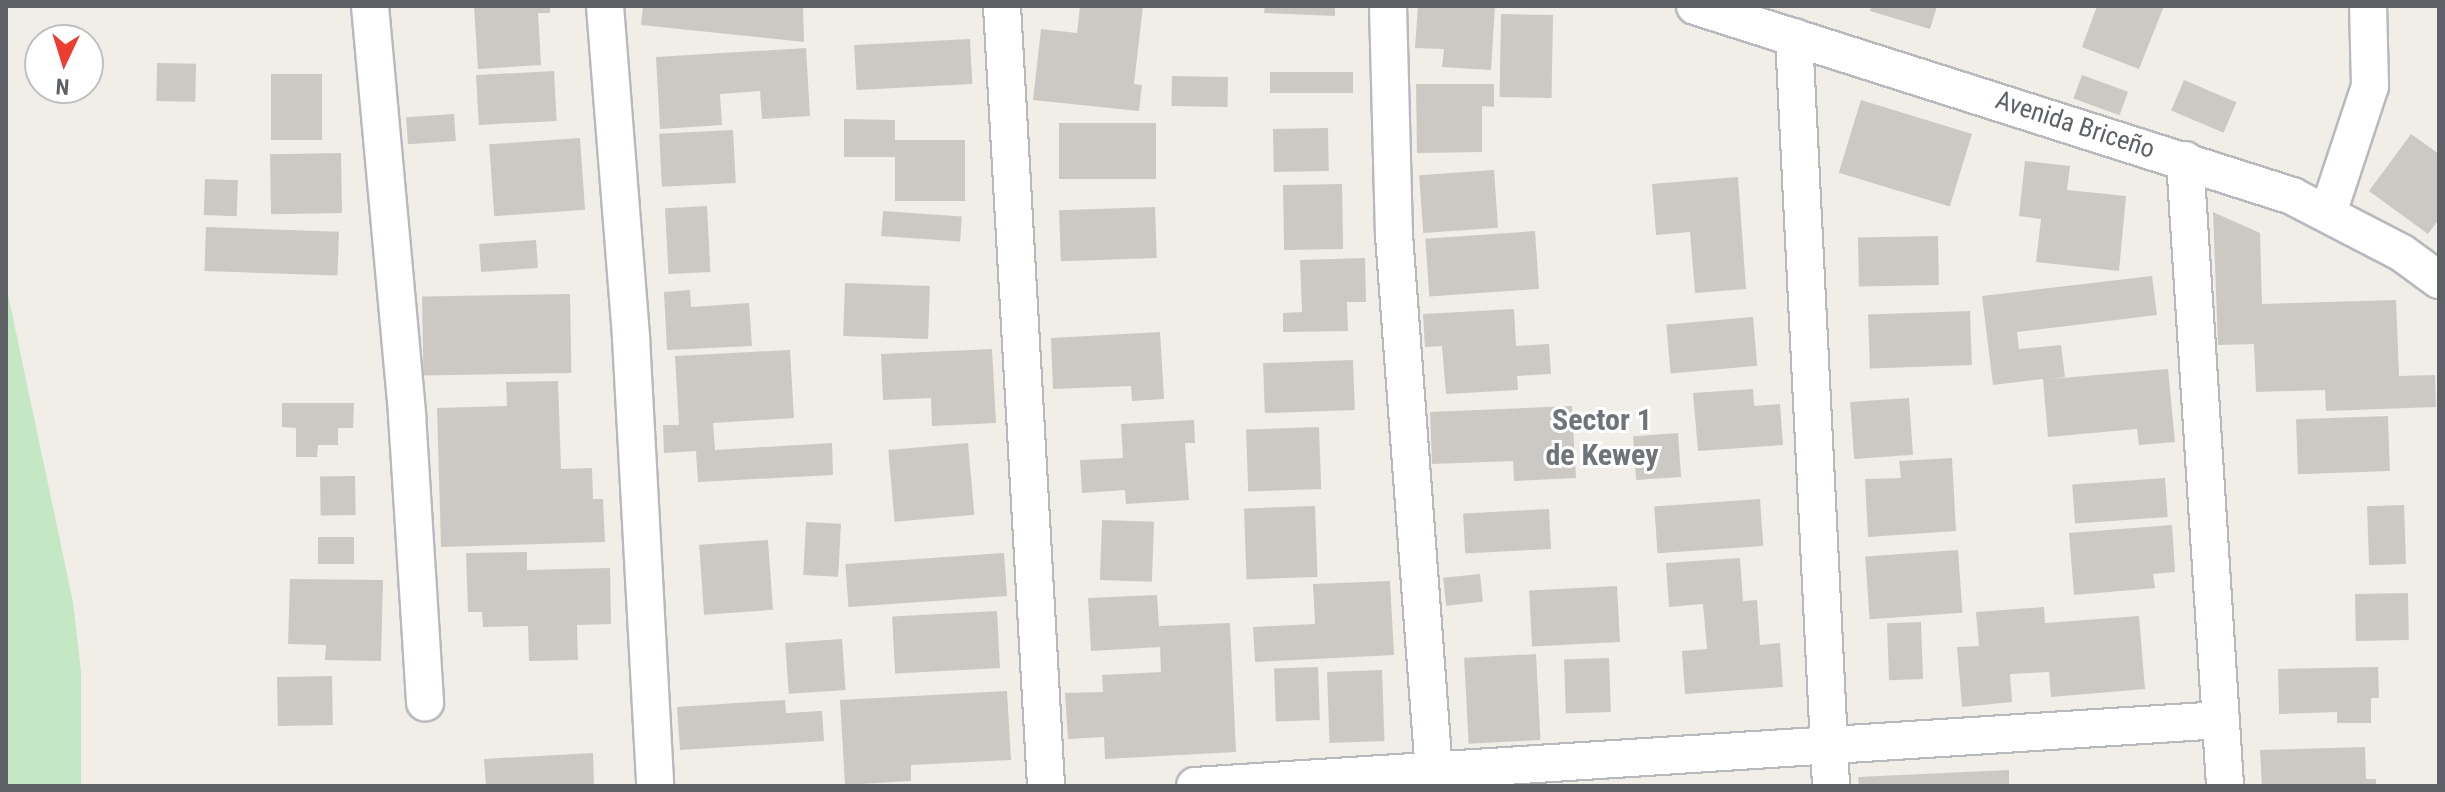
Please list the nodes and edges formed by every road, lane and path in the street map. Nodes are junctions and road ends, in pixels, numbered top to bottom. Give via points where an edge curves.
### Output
1 (370, 6) edge
2 (605, 6) edge
3 (1002, 6) edge
4 (1388, 6) edge
5 (1695, 6) edge
6 (2368, 6) edge
7 (1794, 37) junction
8 (2185, 160) junction
9 (2328, 213) junction
10 (2439, 280) edge
11 (425, 702) dead end
12 (2221, 720) junction
13 (1829, 744) junction
14 (1435, 778) edge
15 (655, 786) edge
16 (1046, 786) edge
17 (1195, 786) edge
18 (1831, 786) edge
19 (2225, 786) edge

1 - 11 street via 407,415
2 - 15 street via 631,338
3 - 16 street
4 - 14 street via 1394,235
5 - 7 street, Avenida Briceño
6 - 9 street via 2370,86
7 - 8 street, Avenida Briceño
7 - 13 street
8 - 9 street, Avenida Briceño
8 - 12 street
9 - 10 street, Avenida Briceño
12 - 13 street
12 - 19 street
13 - 14 street
13 - 18 street
14 - 17 street

